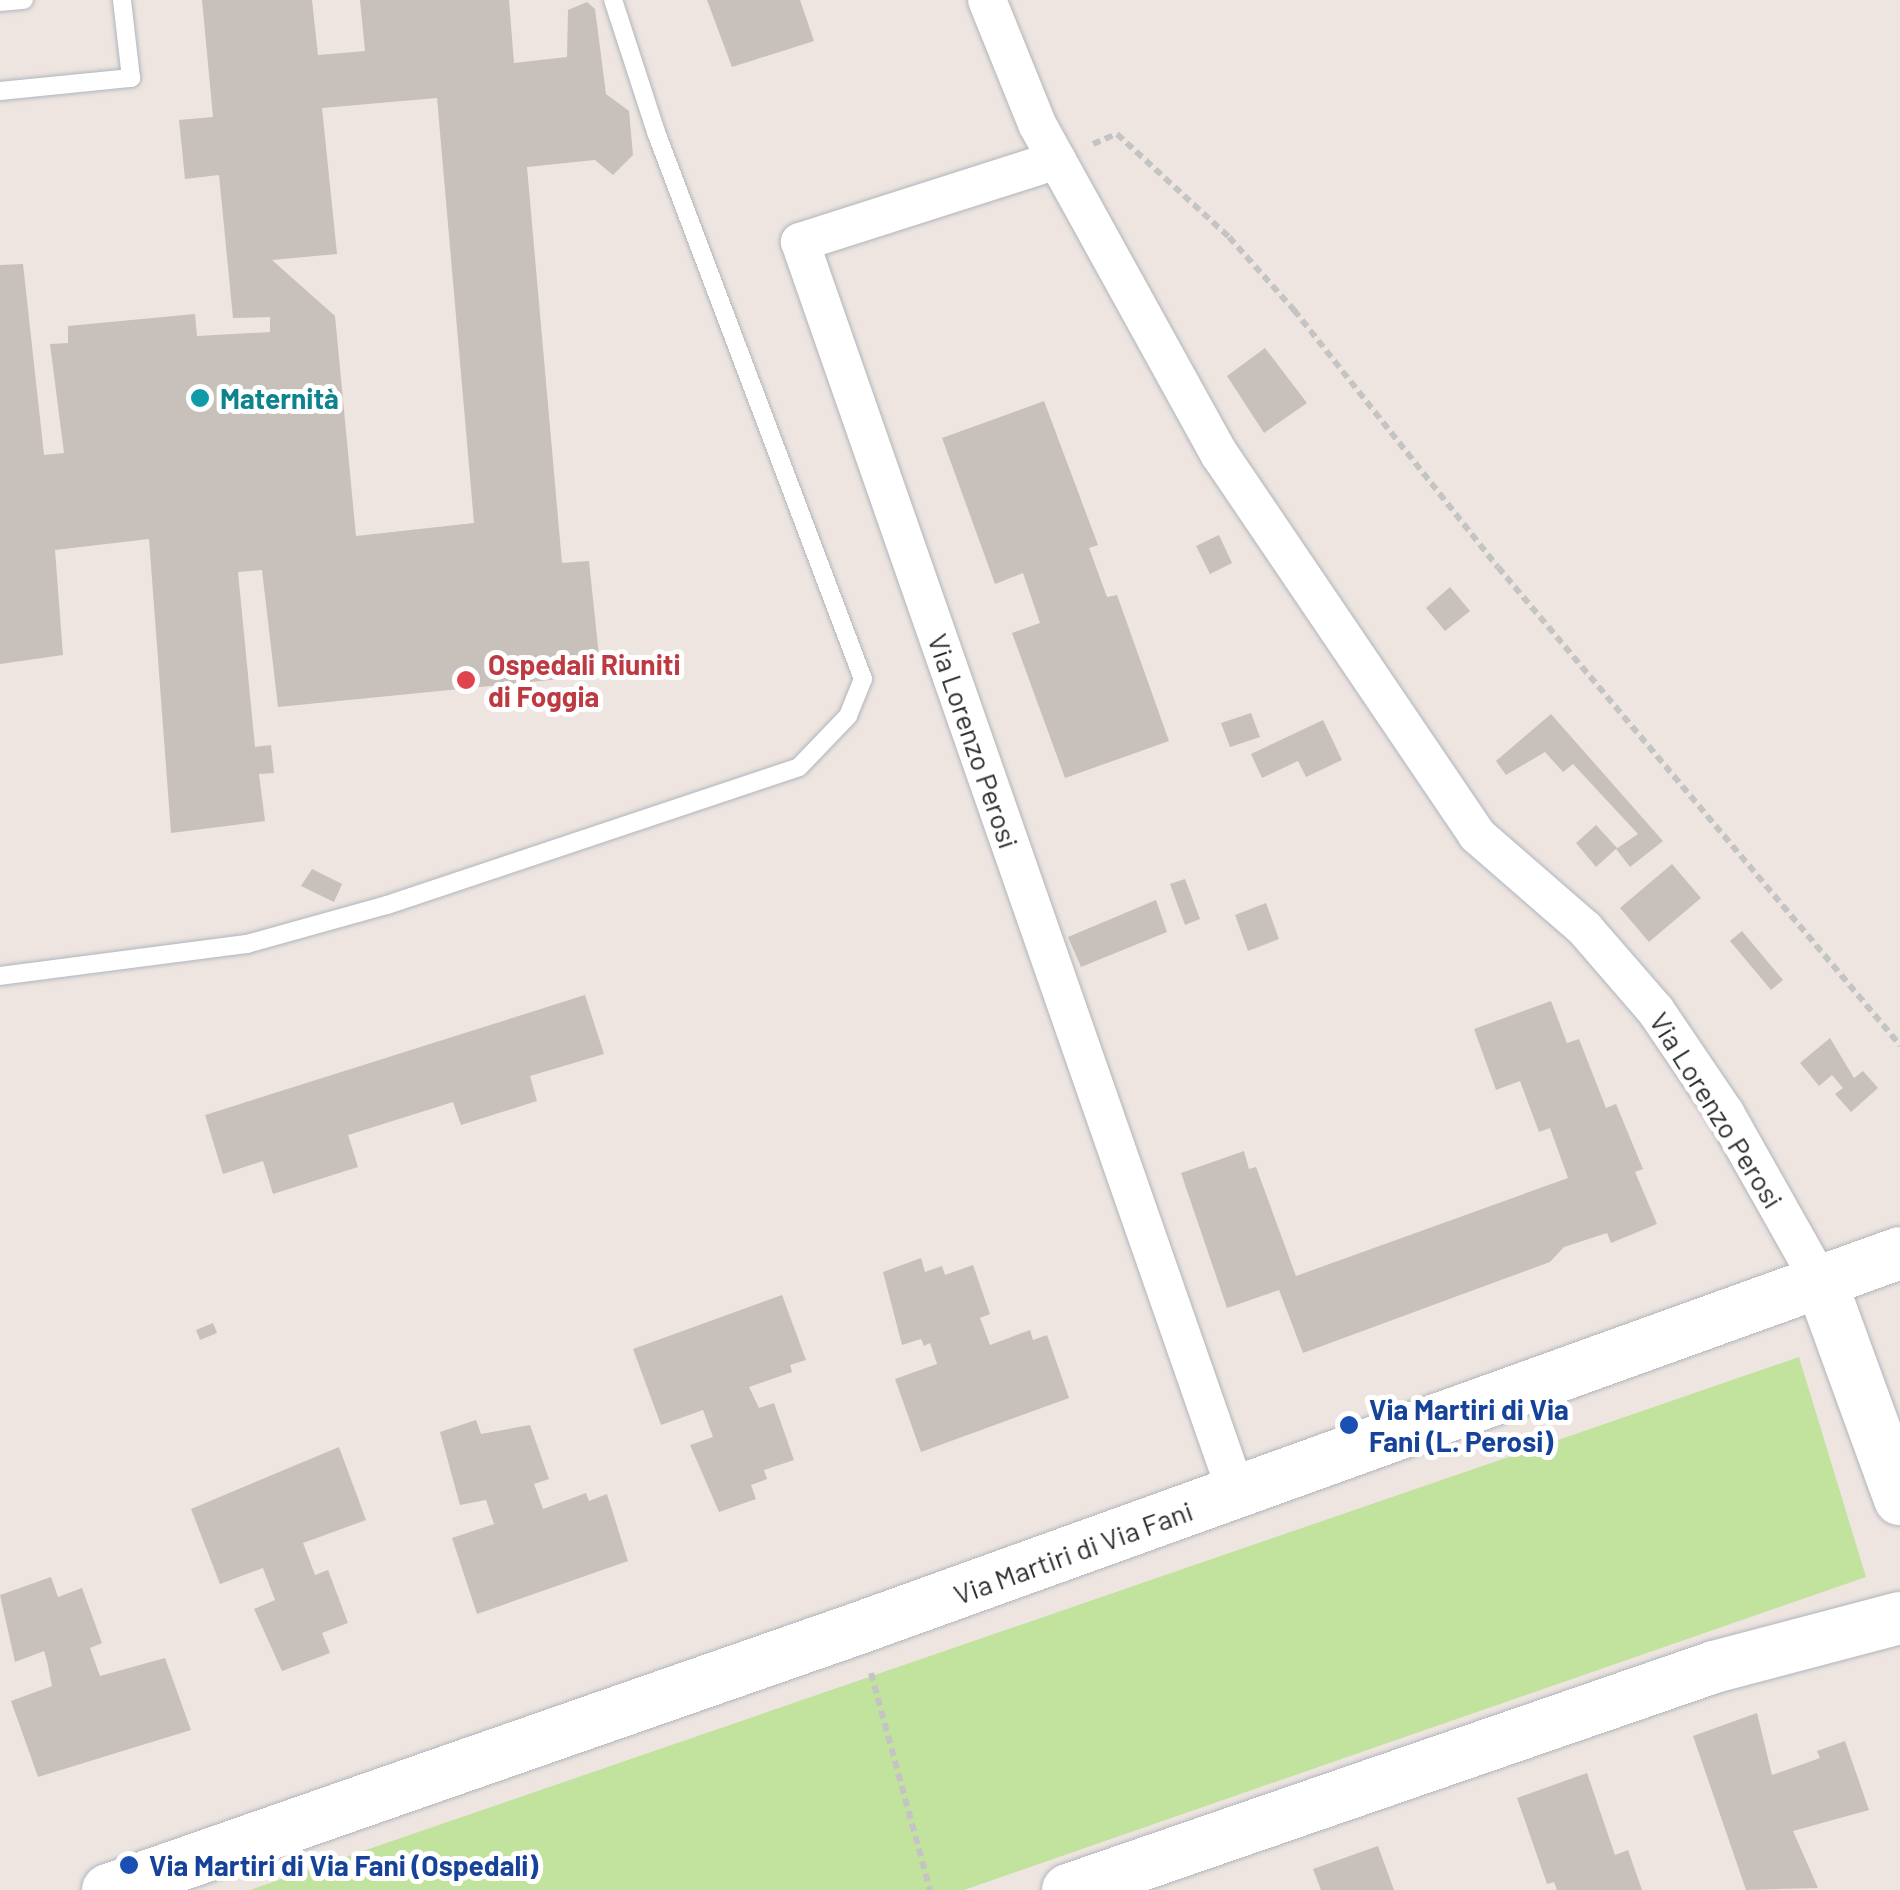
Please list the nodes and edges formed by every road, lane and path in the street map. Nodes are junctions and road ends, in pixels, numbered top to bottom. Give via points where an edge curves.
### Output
1 (24, 0) edge
2 (122, 0) edge
3 (613, 0) edge
4 (987, 0) edge
5 (0, 2) edge
6 (0, 91) edge
7 (1057, 160) junction
8 (0, 976) edge
9 (1900, 1045) edge
10 (1900, 1252) edge
11 (1822, 1285) junction
12 (1237, 1494) junction
13 (1900, 1498) edge
14 (1900, 1618) edge
15 (860, 1628) junction
16 (137, 1886) edge
17 (930, 1890) edge
18 (1068, 1890) edge

1 - 5 lane
2 - 6 lane via 131,78
3 - 8 lane via 656,132 863,679 848,716 799,767 387,906 247,944
4 - 7 street, Via Lorenzo Perosi
7 - 9 path via 1118,134 1229,238
7 - 11 street, Via Lorenzo Perosi via 1220,455 1466,818 1584,929 1656,1011 1725,1113
7 - 12 street, Via Lorenzo Perosi via 800,242
10 - 11 street, Via Martiri di Via Fani
11 - 12 street, Via Martiri di Via Fani
11 - 13 street
12 - 15 street, Via Martiri di Via Fani
14 - 18 street via 1714,1667
15 - 16 street, Via Martiri di Via Fani
15 - 17 path

